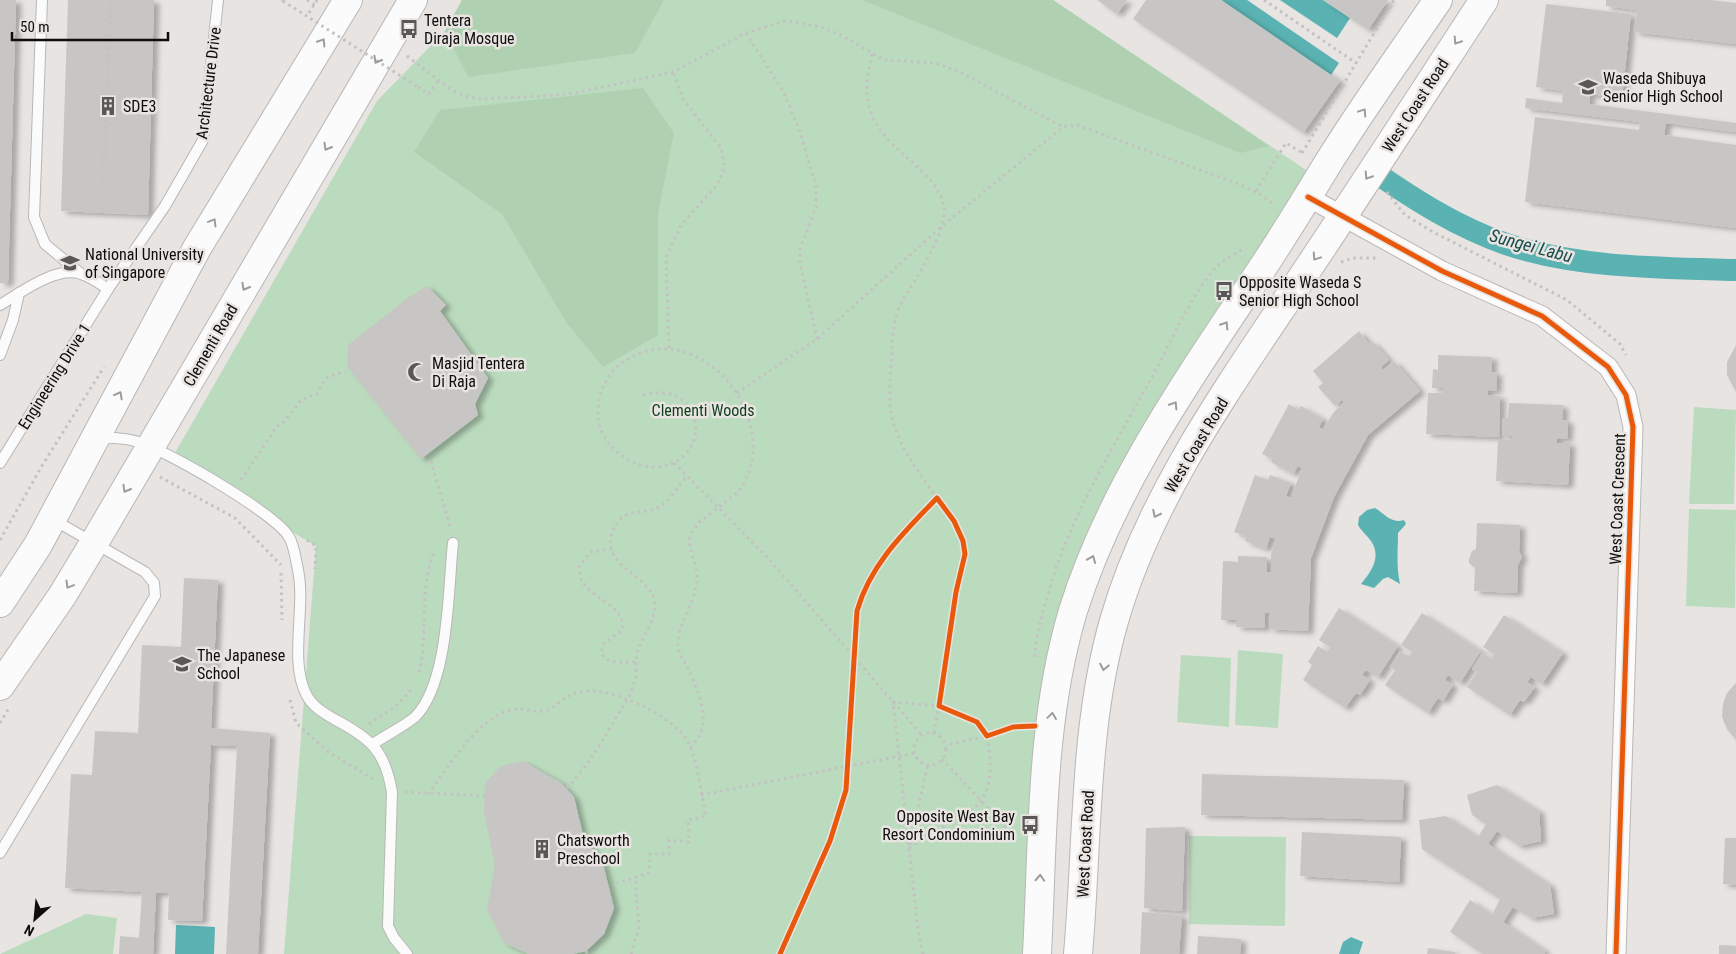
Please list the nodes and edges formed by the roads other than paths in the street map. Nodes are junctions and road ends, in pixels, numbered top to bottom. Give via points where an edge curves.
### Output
1 (42, 0) edge
2 (218, 0) edge
3 (348, 0) edge
4 (413, 0) edge
5 (1438, 0) edge
6 (1484, 0) edge
7 (1308, 197) junction
8 (1342, 216) junction
9 (80, 273) junction
10 (108, 289) junction
11 (19, 293) junction
12 (0, 305) edge
13 (0, 355) edge
14 (96, 439) junction
15 (156, 450) junction
16 (0, 463) edge
17 (52, 519) junction
18 (94, 543) junction
19 (452, 543) road end
20 (0, 603) edge
21 (5, 696) edge
22 (372, 744) junction
23 (0, 853) edge
24 (407, 954) edge
25 (1037, 954) edge
26 (1078, 954) edge
27 (1616, 954) edge

1 - 9 lane via 34,217 45,244
2 - 10 lane, Architecture Drive via 203,140 165,206
14 -> 3 main road via 197,248
4 -> 15 main road, Clementi Road
7 -> 5 main road
6 -> 8 main road, West Coast Road
7 - 8 street, West Coast Crescent
25 -> 7 main road via 1051,721 1073,611 1111,514 1150,444
8 -> 26 main road, West Coast Road via 1181,466 1146,533 1131,572 1114,620 1092,730
8 - 27 street, West Coast Crescent via 1442,271 1542,316 1608,367 1626,395 1633,427
9 - 10 lane
9 - 11 lane via 65,273 45,279
10 - 16 lane, Engineering Drive 1
11 - 12 lane
11 - 13 lane
14 - 15 lane via 118,437
14 - 17 main road
15 -> 18 main road, Clementi Road
15 - 22 lane via 233,492 266,515 289,537 300,584 300,676 306,693 315,707
17 - 18 lane
17 - 20 main road
18 -> 21 main road, Clementi Road
18 - 23 lane via 145,572 154,582 155,596
19 - 22 lane via 441,662 434,685 414,718
22 - 24 lane via 382,755 392,792 388,926

